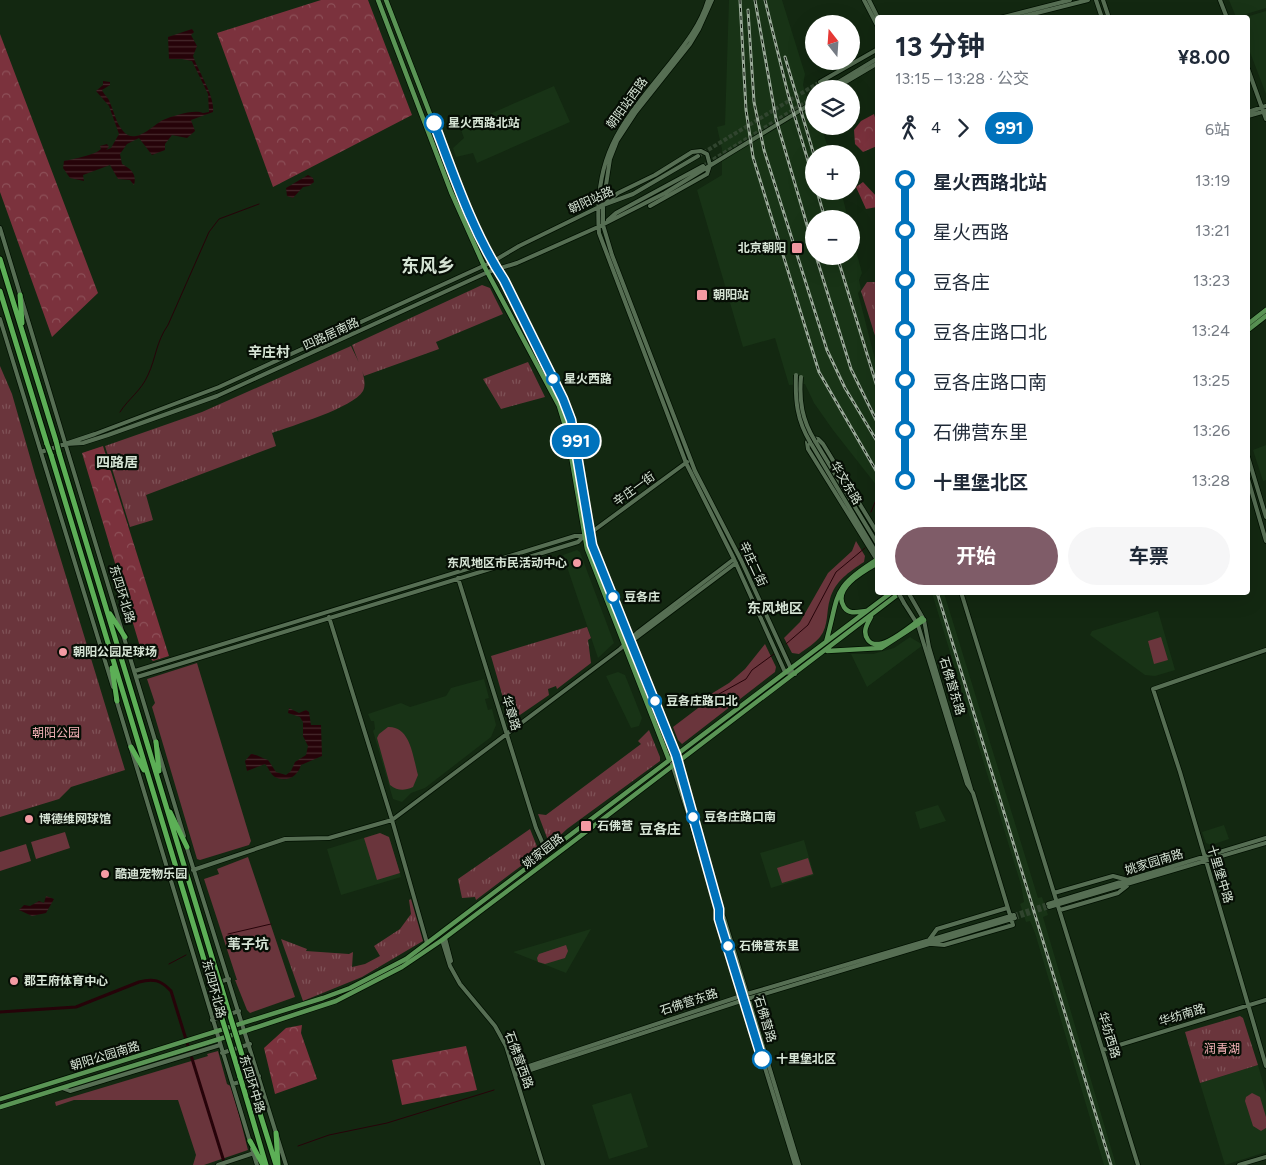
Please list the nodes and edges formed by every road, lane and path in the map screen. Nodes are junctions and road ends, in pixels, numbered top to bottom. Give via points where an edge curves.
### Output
1 (378, 0) edge
2 (386, 0) edge
3 (708, 0) edge
4 (712, 0) edge
5 (864, 0) edge
6 (869, 0) edge
7 (1070, 0) edge
8 (1088, 0) edge
9 (1096, 0) edge
10 (1103, 0) edge
11 (1220, 0) edge
12 (876, 15) edge
13 (1012, 15) edge
14 (1029, 15) edge
15 (1101, 15) edge
16 (1108, 15) edge
17 (1226, 15) edge
18 (875, 21) edge
19 (875, 51) edge
20 (875, 60) edge
21 (875, 65) edge
22 (1250, 74) edge
23 (824, 80) tunnel mouth
24 (842, 80) edge
25 (849, 80) edge
26 (805, 108) edge
27 (1264, 109) edge
28 (1250, 112) edge
29 (1250, 115) edge
30 (1266, 119) edge
31 (698, 156) tunnel mouth
32 (703, 166) tunnel mouth
33 (603, 204) junction
34 (650, 206) dead end
35 (597, 208) junction
36 (600, 226) junction
37 (0, 228) edge
38 (0, 259) edge
39 (492, 262) junction
40 (484, 266) junction
41 (496, 268) junction
42 (488, 272) junction
43 (0, 291) edge
44 (20, 295) junction
45 (1266, 310) edge
46 (635, 312) joint
47 (628, 315) joint
48 (1266, 316) edge
49 (0, 319) edge
50 (1250, 322) edge
51 (1250, 328) edge
52 (23, 333) junction
53 (798, 376) dead end
54 (812, 442) junction
55 (66, 444) junction
56 (41, 452) junction
57 (691, 459) junction
58 (686, 463) junction
59 (1250, 464) edge
60 (1250, 486) edge
61 (1266, 517) edge
62 (875, 529) edge
63 (589, 534) junction
64 (584, 536) junction
65 (875, 540) edge
66 (1266, 541) edge
67 (875, 553) edge
68 (875, 557) edge
69 (740, 558) junction
70 (735, 561) junction
71 (875, 561) edge
72 (875, 562) edge
73 (458, 578) junction
74 (888, 595) edge
75 (895, 595) edge
76 (900, 595) edge
77 (910, 595) edge
78 (963, 595) edge
79 (107, 610) junction
80 (867, 610) junction
81 (872, 615) junction
82 (329, 617) junction
83 (923, 619) junction
84 (917, 624) junction
85 (125, 637) junction
86 (630, 642) junction
87 (826, 642) junction
88 (624, 646) junction
89 (110, 650) junction
90 (1266, 650) edge
91 (826, 651) junction
92 (136, 671) junction
93 (787, 671) junction
94 (796, 674) junction
95 (137, 677) junction
96 (117, 701) junction
97 (507, 734) junction
98 (156, 742) junction
99 (131, 747) junction
100 (676, 755) junction
101 (670, 760) junction
102 (674, 763) junction
103 (149, 779) junction
104 (159, 781) junction
105 (971, 790) junction
106 (168, 810) junction
107 (392, 820) junction
108 (1266, 838) edge
109 (1266, 843) edge
110 (187, 847) junction
111 (547, 853) junction
112 (1205, 860) junction
113 (193, 870) junction
114 (1130, 881) junction
115 (1054, 893) junction
116 (1049, 905) tunnel mouth
117 (1007, 908) junction
118 (1060, 910) junction
119 (1014, 916) tunnel mouth
120 (443, 939) junction
121 (929, 942) junction
122 (427, 943) junction
123 (229, 978) junction
124 (204, 986) junction
125 (746, 997) junction
126 (1266, 1000) edge
127 (1248, 1006) junction
128 (219, 1009) joint
129 (240, 1011) junction
130 (212, 1020) junction
131 (243, 1024) junction
132 (245, 1031) junction
133 (216, 1033) junction
134 (218, 1040) junction
135 (250, 1044) junction
136 (220, 1045) junction
137 (1103, 1050) junction
138 (222, 1053) junction
139 (242, 1055) joint
140 (1266, 1066) edge
141 (514, 1073) junction
142 (259, 1076) junction
143 (233, 1084) junction
144 (60, 1088) junction
145 (0, 1099) edge
146 (0, 1107) edge
147 (276, 1133) junction
148 (250, 1141) junction
149 (254, 1153) junction
150 (1266, 1157) edge
151 (218, 1165) edge
152 (257, 1165) edge
153 (264, 1165) edge
154 (277, 1165) edge
155 (286, 1165) edge
156 (542, 1165) edge
157 (795, 1165) edge
158 (799, 1165) edge
159 (1138, 1165) edge
160 (1239, 1165) edge

1 - 40 main road via 451,192
2 - 39 main road via 459,188
3 - 35 street, 朝阳站西路 via 704,14 687,42 613,139 600,179
4 - 33 street, 朝阳站西路 via 690,44 625,127 610,159
5 - 18 street
6 - 12 street
7 - 13 street
8 - 14 street
9 - 15 street
10 - 16 street
11 - 17 street
19 - 23 street
20 - 24 street
21 - 25 street
22 - 27 street
26 - 36 street via 666,193
27 - 28 street
27 - 29 street
27 - 30 street
31 - 33 street, 朝阳站路 via 633,194
32 - 36 street via 616,213
33 - 34 street via 692,152 707,154 710,165 706,174
33 - 35 street, 朝阳站路
33 - 36 street, 朝阳站西路
35 - 36 street, 朝阳站西路
35 - 39 street, 朝阳站路
36 - 41 street via 516,263
36 - 46 street, 朝阳站西路
36 - 47 street, 朝阳站西路 via 605,254
37 - 44 street, 东四环北路
38 - 52 highway
39 - 40 street, 朝阳站路
39 - 41 main road
40 - 42 main road
40 - 55 street, 朝阳站路 via 219,386
41 - 42 street
41 - 63 main road via 569,414
42 - 55 street, 四路居南路 via 217,396 108,436
42 - 64 main road via 559,406 567,432
43 - 89 highway, 东四环北路, bridge
44 - 52 highway
44 - 55 street, 东四环北路
45 - 50 main road
46 - 57 street, 辛庄二街
47 - 58 street, 辛庄二街
48 - 51 main road
49 - 56 street, 东四环北路
52 - 79 highway, 东四环北路, bridge
53 - 54 street, bridge via 796,408
54 - 65 street, 华文东路
54 - 67 street, 华文东路
55 - 56 street
55 - 85 street, 东四环北路
56 - 96 street, 东四环北路
57 - 58 street, 辛庄一街
57 - 69 street, 辛庄二街
58 - 63 street, 辛庄一街
58 - 70 street, 辛庄二街
59 - 61 street
60 - 66 street
62 - 68 street via 823,444 813,438 807,442 831,488
63 - 86 main road
64 - 73 street via 578,542
64 - 88 main road
64 - 92 street via 575,536
69 - 70 street
69 - 93 street, 辛庄二街
70 - 86 street via 638,632
70 - 93 street, 辛庄二街
71 - 87 main road via 851,577 838,592
72 - 80 main road via 849,583 842,594 842,605 846,610
73 - 82 street
73 - 97 street, 华章路
74 - 80 main road, 姚家园路
75 - 81 main road, 姚家园路
76 - 84 street, bridge
77 - 83 street
78 - 115 street, 华纺西路
79 - 85 highway
79 - 104 highway, 东四环北路
80 - 87 main road, 姚家园路
81 - 84 main road via 865,632 873,644 890,640
81 - 91 main road, 姚家园路
82 - 95 street
82 - 107 street
83 - 84 main road
83 - 105 street, 石佛营东路
84 - 91 main road via 881,648
84 - 105 street, 石佛营东路
85 - 92 street, 东四环北路
86 - 88 street
86 - 100 main road
87 - 93 main road, 姚家园路
88 - 97 street
88 - 101 main road
89 - 96 highway
89 - 103 highway, 东四环北路
90 - 112 street, 十里堡中路 via 1153,689
91 - 94 main road, 姚家园路
92 - 95 street, 东四环北路
93 - 94 street
93 - 100 main road, 姚家园路
94 - 102 main road, 姚家园路
95 - 98 street, 东四环北路
96 - 99 street, 东四环北路
97 - 107 street
97 - 111 street, 华章路
98 - 104 highway
98 - 110 street, 东四环北路
99 - 103 highway
99 - 124 street, 东四环北路
100 - 101 main road, 姚家园路
100 - 102 street
101 - 102 street
101 - 111 main road, 姚家园路
102 - 120 main road, 姚家园路
102 - 125 street, 石佛营路 via 698,831
103 - 128 highway, 东四环北路, bridge
104 - 106 highway, 东四环北路
105 - 117 street
106 - 110 highway
106 - 139 highway, 东四环北路, bridge
107 - 113 street via 329,838 285,839
107 - 122 street
108 - 112 street, 姚家园南路
109 - 112 street, 姚家园南路
110 - 113 street, 东四环北路
111 - 122 main road, 姚家园路
112 - 114 street, 姚家园南路
112 - 127 street, 十里堡中路
113 - 123 street, 东四环北路
114 - 115 street via 1113,876
114 - 116 street, 姚家园南路
114 - 118 street via 1118,893
115 - 118 street, 华纺西路
117 - 121 street via 937,929
117 - 121 street via 1012,924 944,945
118 - 137 street, 华纺西路
119 - 121 street
120 - 132 main road, 姚家园路 via 402,968 352,993
120 - 141 street, 石佛营西路 via 454,973 495,1026 506,1046
121 - 125 street, 石佛营东路
122 - 131 main road, 姚家园路 via 406,959 350,988
123 - 124 street
123 - 129 street, 东四环北路
124 - 130 street, 东四环北路
125 - 141 street, 石佛营东路
125 - 157 street, 石佛营路
125 - 158 street, 石佛营路
126 - 127 street, 华纺南路
127 - 137 street, 华纺南路
127 - 140 street, 十里堡中路
128 - 153 highway, 东四环中路, bridge
129 - 130 street
129 - 131 street, 东四环北路
130 - 133 street, 东四环北路
131 - 132 street, 东四环北路
131 - 133 main road, 姚家园路
132 - 134 main road, 姚家园路
132 - 135 street, 东四环中路
133 - 134 street, 东四环北路
133 - 145 main road, 朝阳公园南路
134 - 136 street, 东四环中路
134 - 144 main road, 朝阳公园南路
135 - 138 street
135 - 142 street, 东四环中路
136 - 138 street, 东四环中路
136 - 144 street, 朝阳公园南路 via 70,1091
137 - 159 street, 华纺西路
138 - 143 street, 东四环中路
139 - 154 highway, 东四环中路, bridge
141 - 156 street, 石佛营西路
142 - 143 street
142 - 147 street, 东四环中路
143 - 148 street, 东四环中路
144 - 146 main road, 朝阳公园南路
147 - 154 highway
147 - 155 street, 东四环中路
148 - 149 street, 东四环中路
148 - 153 highway
149 - 151 street
149 - 152 street, 东四环中路
150 - 160 street

